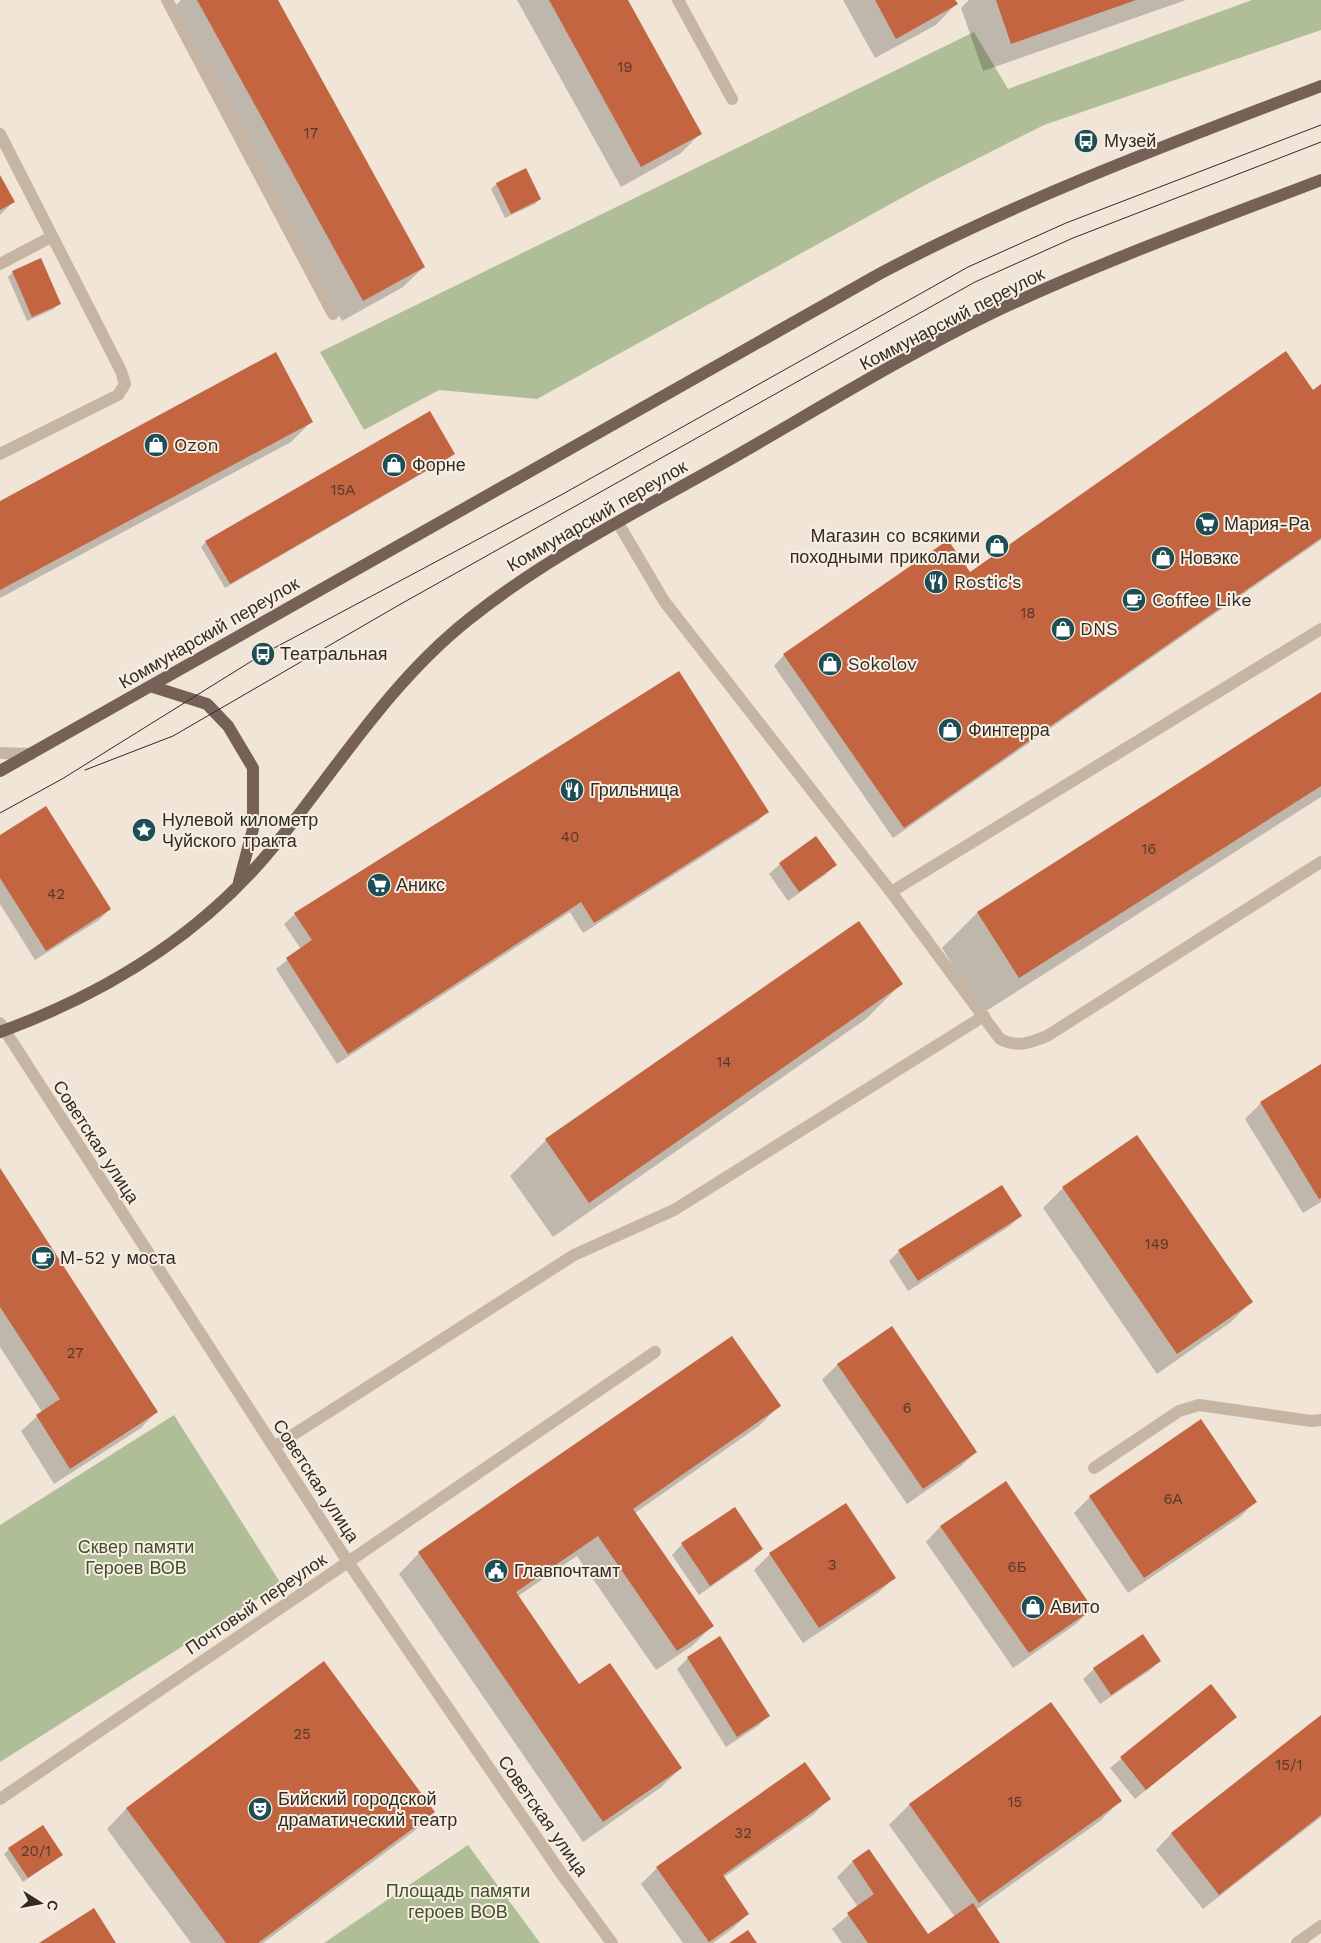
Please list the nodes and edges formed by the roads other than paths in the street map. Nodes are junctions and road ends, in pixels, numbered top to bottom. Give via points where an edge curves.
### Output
1 (167, 0) edge
2 (678, 0) edge
3 (1321, 86) edge
4 (732, 100) dead end
5 (0, 134) edge
6 (1321, 180) edge
7 (51, 237) junction
8 (0, 264) edge
9 (333, 314) dead end
10 (0, 454) edge
11 (618, 523) junction
12 (1321, 629) edge
13 (150, 686) junction
14 (0, 753) edge
15 (31, 754) junction
16 (0, 771) edge
17 (1321, 862) edge
18 (238, 884) junction
19 (891, 892) junction
20 (984, 1016) junction
21 (1, 1029) edge
22 (655, 1352) dead end
23 (1321, 1420) edge
24 (274, 1448) junction
25 (1094, 1468) dead end
26 (348, 1562) junction
27 (0, 1799) edge
28 (1321, 1926) edge
29 (612, 1943) edge
30 (1297, 1943) edge

1 - 9 street
2 - 4 street
3 - 13 main road, Коммунарский переулок via 1052,190 953,235
5 - 7 street
6 - 11 main road, Коммунарский переулок via 1086,270 991,314
7 - 8 street
7 - 10 street via 125,384 118,395
11 - 18 main road, Коммунарский переулок via 521,580 465,622 413,672 364,728 272,848
11 - 19 street via 664,601
12 - 19 street
13 - 15 main road, Коммунарский переулок
13 - 18 main road via 207,704 228,726 253,768 253,828
14 - 15 street
15 - 16 main road, Коммунарский переулок
17 - 20 street via 1047,1036 1022,1046 1011,1044 1000,1039
18 - 21 main road, Коммунарский переулок via 203,920 139,966 65,1007
19 - 20 street
20 - 24 street via 674,1210 574,1255
21 - 24 street, Советская улица
22 - 26 street, Почтовый переулок
23 - 25 street via 1199,1405 1179,1411
24 - 26 street, Советская улица
26 - 27 street, Почтовый переулок
26 - 29 street, Советская улица via 562,1876
28 - 30 street

